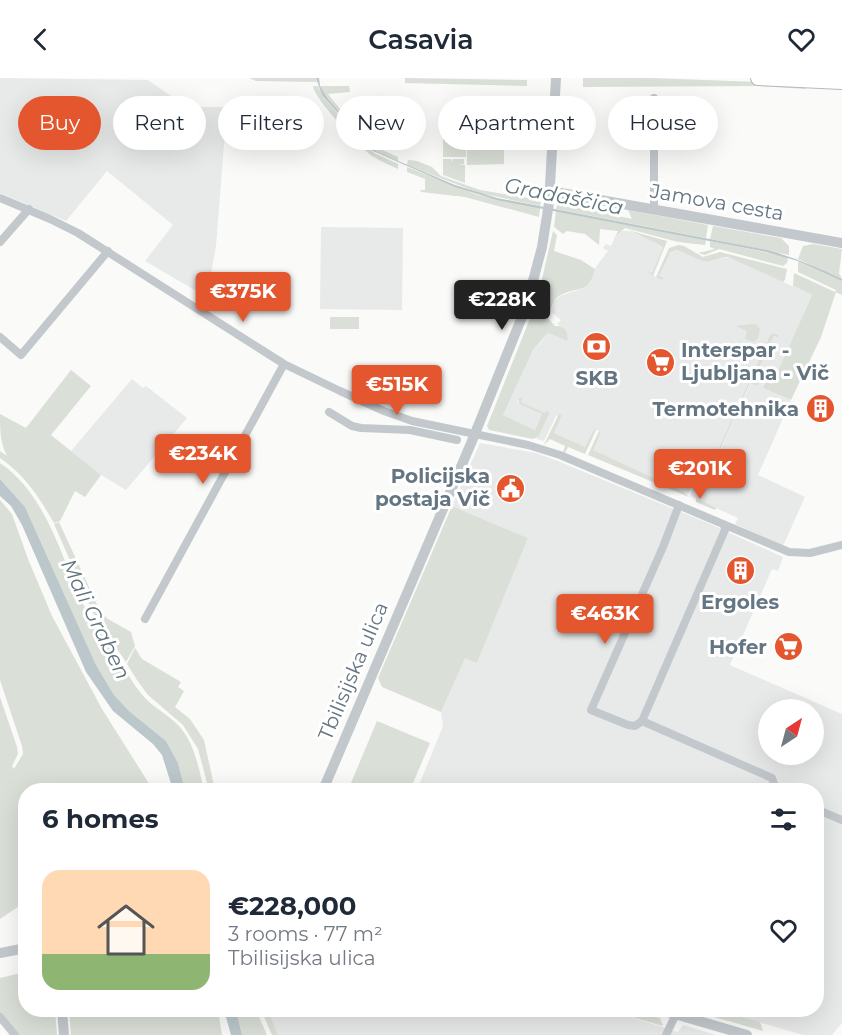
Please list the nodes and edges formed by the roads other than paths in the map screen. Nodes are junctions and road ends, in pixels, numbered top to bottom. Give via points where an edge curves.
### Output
1 (556, 78) edge
2 (758, 78) edge
3 (835, 80) edge
4 (654, 150) edge
5 (550, 191) junction
6 (0, 198) edge
7 (29, 209) junction
8 (654, 209) junction
9 (0, 242) edge
10 (842, 243) edge
11 (108, 251) junction
12 (0, 338) edge
13 (284, 364) junction
14 (329, 412) dead end
15 (412, 425) junction
16 (475, 434) junction
17 (457, 440) dead end
18 (679, 505) junction
19 (724, 525) junction
20 (842, 545) edge
21 (145, 618) dead end
22 (642, 721) junction
23 (326, 783) edge
24 (774, 783) edge
25 (824, 812) edge
26 (842, 820) edge
27 (18, 949) edge
28 (0, 953) edge
29 (0, 1017) edge
30 (63, 1017) edge
31 (675, 1017) edge
32 (686, 1017) edge
33 (15, 1035) edge
34 (64, 1035) edge
35 (666, 1035) edge
36 (747, 1035) edge

1 - 5 street, Tbilisijska ulica
2 - 3 main road
4 - 8 street
5 - 8 street, Jamova cesta
5 - 16 street, Tbilisijska ulica via 539,260 526,307
6 - 7 street
7 - 9 street
7 - 11 street
8 - 10 street, Jamova cesta
11 - 12 street via 21,355
11 - 13 street
13 - 15 street
13 - 21 street
14 - 15 street via 361,428
15 - 16 street
15 - 17 street
16 - 18 street via 560,455
16 - 23 street, Tbilisijska ulica
18 - 19 street
18 - 22 street via 591,710 628,725
19 - 20 street via 797,554
19 - 22 street
22 - 24 street via 772,778
25 - 26 street
27 - 28 street
29 - 33 street
30 - 34 street
31 - 35 street
32 - 36 street

